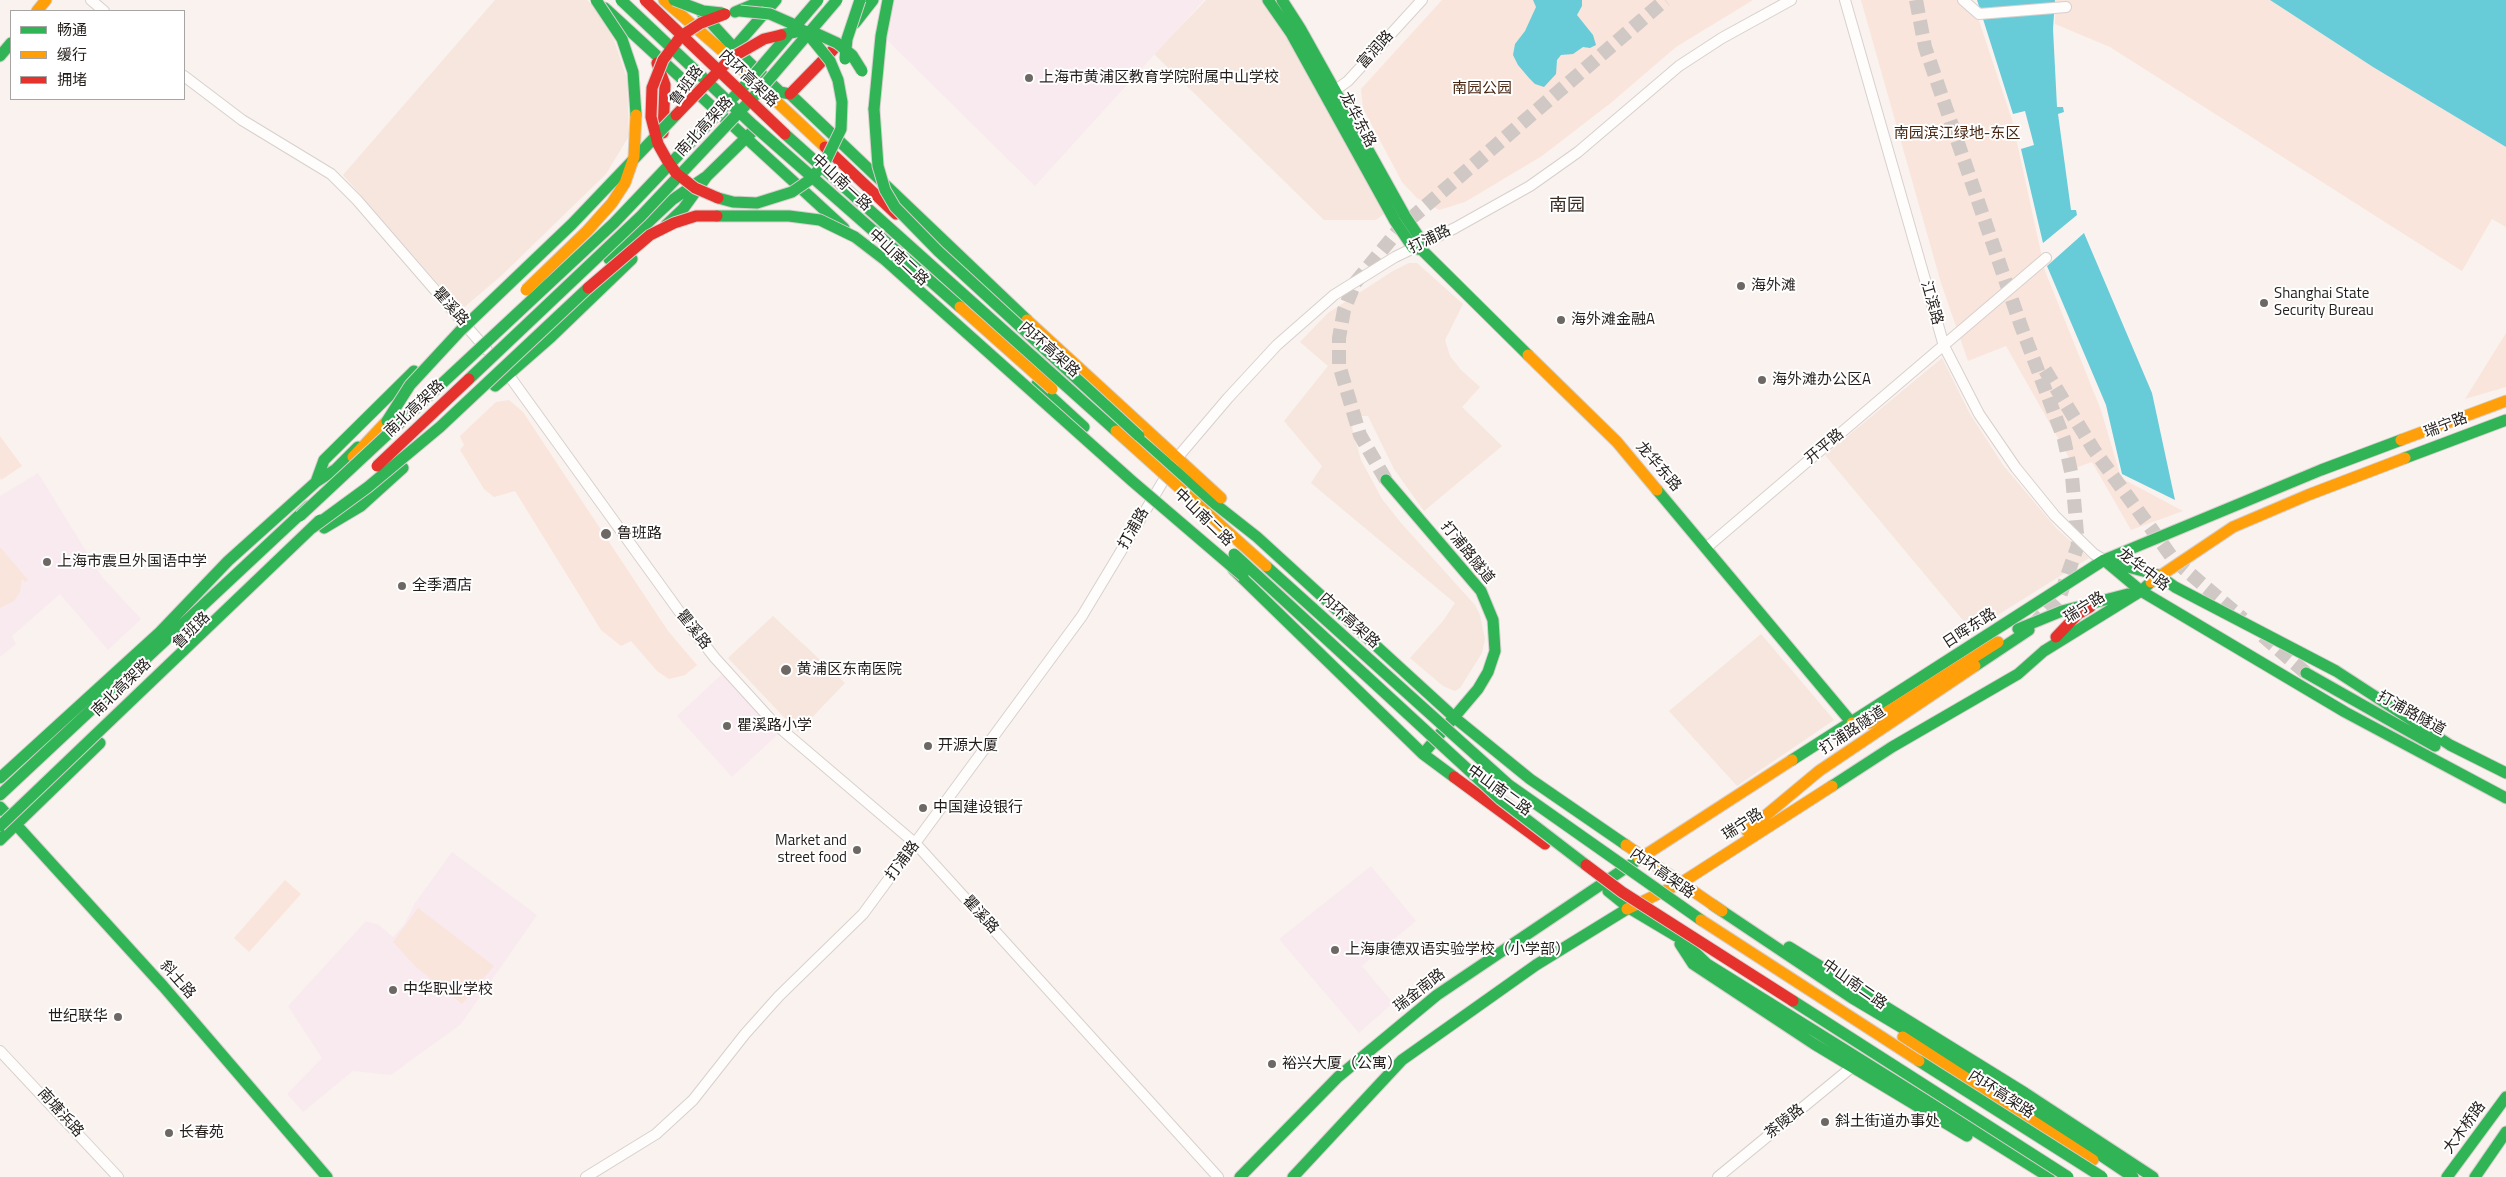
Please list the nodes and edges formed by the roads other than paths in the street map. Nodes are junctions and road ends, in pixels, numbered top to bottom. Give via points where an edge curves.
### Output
1 (46, 0) edge
2 (91, 0) edge
3 (596, 0) edge
4 (621, 0) edge
5 (645, 0) edge
6 (664, 0) edge
7 (674, 0) edge
8 (688, 0) edge
9 (764, 0) edge
10 (776, 0) edge
11 (818, 0) edge
12 (836, 0) edge
13 (860, 0) edge
14 (874, 0) edge
15 (888, 0) edge
16 (1268, 0) edge
17 (1282, 0) edge
18 (1422, 0) edge
19 (1791, 0) edge
20 (1845, 0) edge
21 (1963, 0) edge
22 (610, 4) edge
23 (2066, 7) dead end
24 (38, 10) edge
25 (103, 10) edge
26 (740, 12) junction
27 (725, 14) junction
28 (622, 39) junction
29 (10, 44) edge
30 (653, 51) junction
31 (731, 52) junction
32 (0, 56) edge
33 (738, 66) junction
34 (185, 77) edge
35 (652, 88) junction
36 (699, 91) junction
37 (1331, 93) junction
38 (790, 94) junction
39 (842, 102) junction
40 (778, 105) junction
41 (874, 109) junction
42 (738, 111) junction
43 (651, 117) junction
44 (736, 126) junction
45 (758, 126) junction
46 (825, 127) junction
47 (747, 138) junction
48 (662, 140) junction
49 (730, 154) junction
50 (634, 156) junction
51 (770, 159) junction
52 (707, 176) junction
53 (859, 180) junction
54 (620, 182) junction
55 (830, 193) junction
56 (733, 202) junction
57 (747, 203) junction
58 (696, 216) junction
59 (790, 216) junction
60 (1420, 247) junction
61 (2046, 258) dead end
62 (467, 327) junction
63 (1944, 346) junction
64 (498, 362) junction
65 (509, 374) junction
66 (2506, 401) edge
67 (2506, 420) edge
68 (387, 421) junction
69 (1174, 463) junction
70 (1386, 480) tunnel mouth
71 (1155, 492) junction
72 (1200, 507) junction
73 (300, 516) junction
74 (316, 529) junction
75 (1706, 548) junction
76 (2104, 560) junction
77 (2158, 575) junction
78 (2141, 591) junction
79 (2099, 601) junction
80 (2029, 630) tunnel mouth
81 (1332, 645) junction
82 (2044, 651) junction
83 (2306, 673) tunnel mouth
84 (1456, 718) junction
85 (1852, 723) junction
86 (1423, 754) junction
87 (2506, 773) edge
88 (0, 778) edge
89 (0, 795) edge
90 (2506, 798) edge
91 (0, 807) edge
92 (0, 826) edge
93 (15, 826) junction
94 (0, 840) edge
95 (916, 844) junction
96 (1642, 857) junction
97 (1702, 868) junction
98 (1681, 883) junction
99 (1601, 885) junction
100 (1713, 905) junction
101 (1629, 908) junction
102 (1678, 937) junction
103 (0, 1051) edge
104 (1852, 1067) junction
105 (2506, 1097) edge
106 (2506, 1132) edge
107 (118, 1177) edge
108 (327, 1177) edge
109 (586, 1177) edge
110 (1218, 1177) edge
111 (1240, 1177) edge
112 (1293, 1177) edge
113 (1718, 1177) edge
114 (2035, 1177) edge
115 (2049, 1177) edge
116 (2068, 1177) edge
117 (2073, 1177) edge
118 (2102, 1177) edge
119 (2120, 1177) edge
120 (2133, 1177) edge
121 (2153, 1177) edge
122 (2447, 1177) edge
123 (2475, 1177) edge

1 - 24 main road
2 - 25 street
3 - 22 main road, 中山南一路
3 - 28 main road, bridge
4 - 81 main road, 内环高架路, bridge via 753,125 975,320
5 - 72 main road, 内环高架路, bridge via 763,115
6 - 31 main road, 中山南二路
7 - 27 main road, bridge via 703,11
8 - 31 main road via 714,23
9 - 26 main road
10 - 31 main road, 鲁班路
11 - 73 main road, 南北高架路, bridge via 734,97 614,222
12 - 74 main road, 南北高架路, bridge via 754,97 641,216
13 - 39 main road, bridge via 847,40
14 - 38 main road, 鲁班路 via 832,51
15 - 41 main road
16 - 37 main road, 龙华东路
17 - 37 main road, 龙华东路
18 - 37 street, 富润路 via 1348,80
19 - 60 street, 打浦路 via 1745,24 1686,62 1549,173
20 - 63 street, 江滨路
21 - 23 street via 1979,14
22 - 30 main road, 中山南一路
22 - 36 main road, 中山南一路 via 682,64
22 - 54 main road via 630,54 632,145
26 - 27 main road
26 - 39 main road, bridge via 781,18 808,34 830,61
27 - 35 main road, bridge via 701,23 682,36 663,60
28 - 35 main road, bridge
28 - 50 main road, bridge via 636,88
29 - 32 main road
30 - 36 main road, 中山南一路
30 - 48 main road via 666,85
31 - 33 main road
31 - 36 main road, 鲁班路
31 - 38 main road, 中山南二路 via 780,92
33 - 40 main road, 中山南二路
33 - 42 main road via 742,84
34 - 62 street, 瞿溪路 via 242,120 331,174
35 - 43 main road, bridge
36 - 42 main road, 中山南一路
36 - 44 main road, 中山南二路
36 - 48 main road, 鲁班路 via 684,117
37 - 60 main road, 龙华东路 via 1395,222
38 - 40 main road, 鲁班路
38 - 46 main road, 中山南二路
39 - 57 main road, bridge via 841,129 824,164 792,192 776,199
40 - 45 main road, 鲁班路
40 - 53 main road, 中山南二路
41 - 68 main road, bridge via 866,80 857,63 838,43 813,32 800,31 778,34 749,46 731,58 572,224 460,331 410,385
41 - 72 main road, bridge via 878,166 885,190 895,207 938,252 1148,444
42 - 44 main road
42 - 45 main road, 中山南一路
43 - 50 main road, bridge
43 - 56 main road, bridge via 658,144 676,172 696,188
44 - 47 main road, 中山南二路
44 - 49 main road
45 - 47 main road, 鲁班路
45 - 55 main road, 中山南一路
46 - 53 main road
46 - 69 main road, 中山南二路
47 - 49 main road, 鲁班路
47 - 51 main road, 中山南二路
48 - 54 main road, 鲁班路
49 - 52 main road, 鲁班路
50 - 68 main road, bridge via 619,193 587,231
51 - 55 main road
51 - 71 main road, 中山南二路 via 945,323 1130,488
52 - 64 main road, 鲁班路 via 672,200
52 - 65 main road, 鲁班路 via 683,209
53 - 69 main road, 中山南二路
54 - 62 main road, 鲁班路 via 543,265
55 - 71 main road, 中山南一路
56 - 57 main road, bridge
56 - 58 main road, bridge
57 - 59 main road, bridge
58 - 59 main road, bridge
58 - 74 main road, bridge via 661,228 626,253 440,427
59 - 81 main road, bridge via 820,220 855,237 885,260 1182,526
60 - 69 street, 打浦路 via 1334,295 1298,326 1228,398
60 - 75 main road, 龙华东路 via 1617,442
61 - 63 street, 开平路
62 - 64 street, 瞿溪路
62 - 88 main road, 鲁班路 via 336,469 316,482 228,561 160,632
63 - 75 street, 开平路
63 - 76 street, 江滨路 via 1979,414 2016,468 2061,522
64 - 65 street, 瞿溪路
64 - 74 main road, 鲁班路
65 - 74 main road, 鲁班路 via 361,506
65 - 95 street, 瞿溪路 via 715,658 774,723
66 - 76 main road, 瑞宁路 via 2322,470
67 - 77 main road, 瑞宁路 via 2233,527
68 - 73 main road, bridge
69 - 71 street, 打浦路
69 - 84 main road, 中山南二路 via 1226,502 1257,537
70 - 84 main road, 打浦路隧道 via 1481,591 1493,620 1496,651 1478,690
71 - 86 main road, 中山南二路
71 - 95 street, 打浦路 via 1082,616
72 - 118 main road, 内环高架路, bridge via 1509,786 1719,933
73 - 89 main road, 南北高架路
74 - 92 main road, 南北高架路, bridge
74 - 93 main road, 鲁班路
75 - 85 main road, 龙华东路
76 - 77 main road, 龙华中路
76 - 78 main road, 龙华中路
76 - 85 main road, 日晖东路
77 - 78 main road, 瑞宁路
77 - 87 main road, 龙华中路 via 2174,587 2336,670 2450,745
78 - 79 main road, 日晖东路
78 - 82 main road, 瑞宁路
78 - 90 main road, 龙华中路 via 2345,712
79 - 82 main road, 日晖东路 via 2078,614
79 - 85 main road, 日晖东路 via 2062,610 2021,627 1870,723
80 - 97 main road, 打浦路隧道 via 1819,771
81 - 116 main road, 内环高架路, bridge via 1500,799 1622,892
82 - 97 main road, 瑞宁路 via 2018,674 1892,747
83 - 87 main road, 打浦路隧道 via 2437,746
84 - 86 main road, 打浦路隧道
84 - 96 main road, 中山南二路 via 1530,779
85 - 96 main road, 日晖东路
86 - 99 main road, 中山南二路
91 - 93 main road, 斜土路
93 - 94 main road, 鲁班路
93 - 108 main road, 斜土路 via 162,986
95 - 109 street, 打浦路 via 863,914 779,996 693,1100 656,1134
95 - 110 street, 瞿溪路
96 - 98 main road, 中山南二路
96 - 99 main road, 瑞金南路
97 - 98 main road
98 - 100 main road, 中山南二路
98 - 101 main road
99 - 101 main road, 中山南二路
99 - 111 main road, 瑞金南路 via 1437,995 1338,1077
100 - 119 main road, 中山南二路 via 1938,1061
100 - 120 main road via 1852,998 1978,1073
100 - 121 main road via 1808,958
101 - 102 main road, 中山南二路
101 - 112 main road via 1536,965 1402,1060
102 - 104 main road, 中山南二路 via 1693,964
102 - 115 main road via 1707,964
102 - 117 main road, 中山南二路 via 2036,1150
103 - 107 street, 南塘浜路
104 - 113 street, 茶陵路
104 - 114 main road, 中山南二路
105 - 122 main road, 大木桥路
106 - 123 main road

